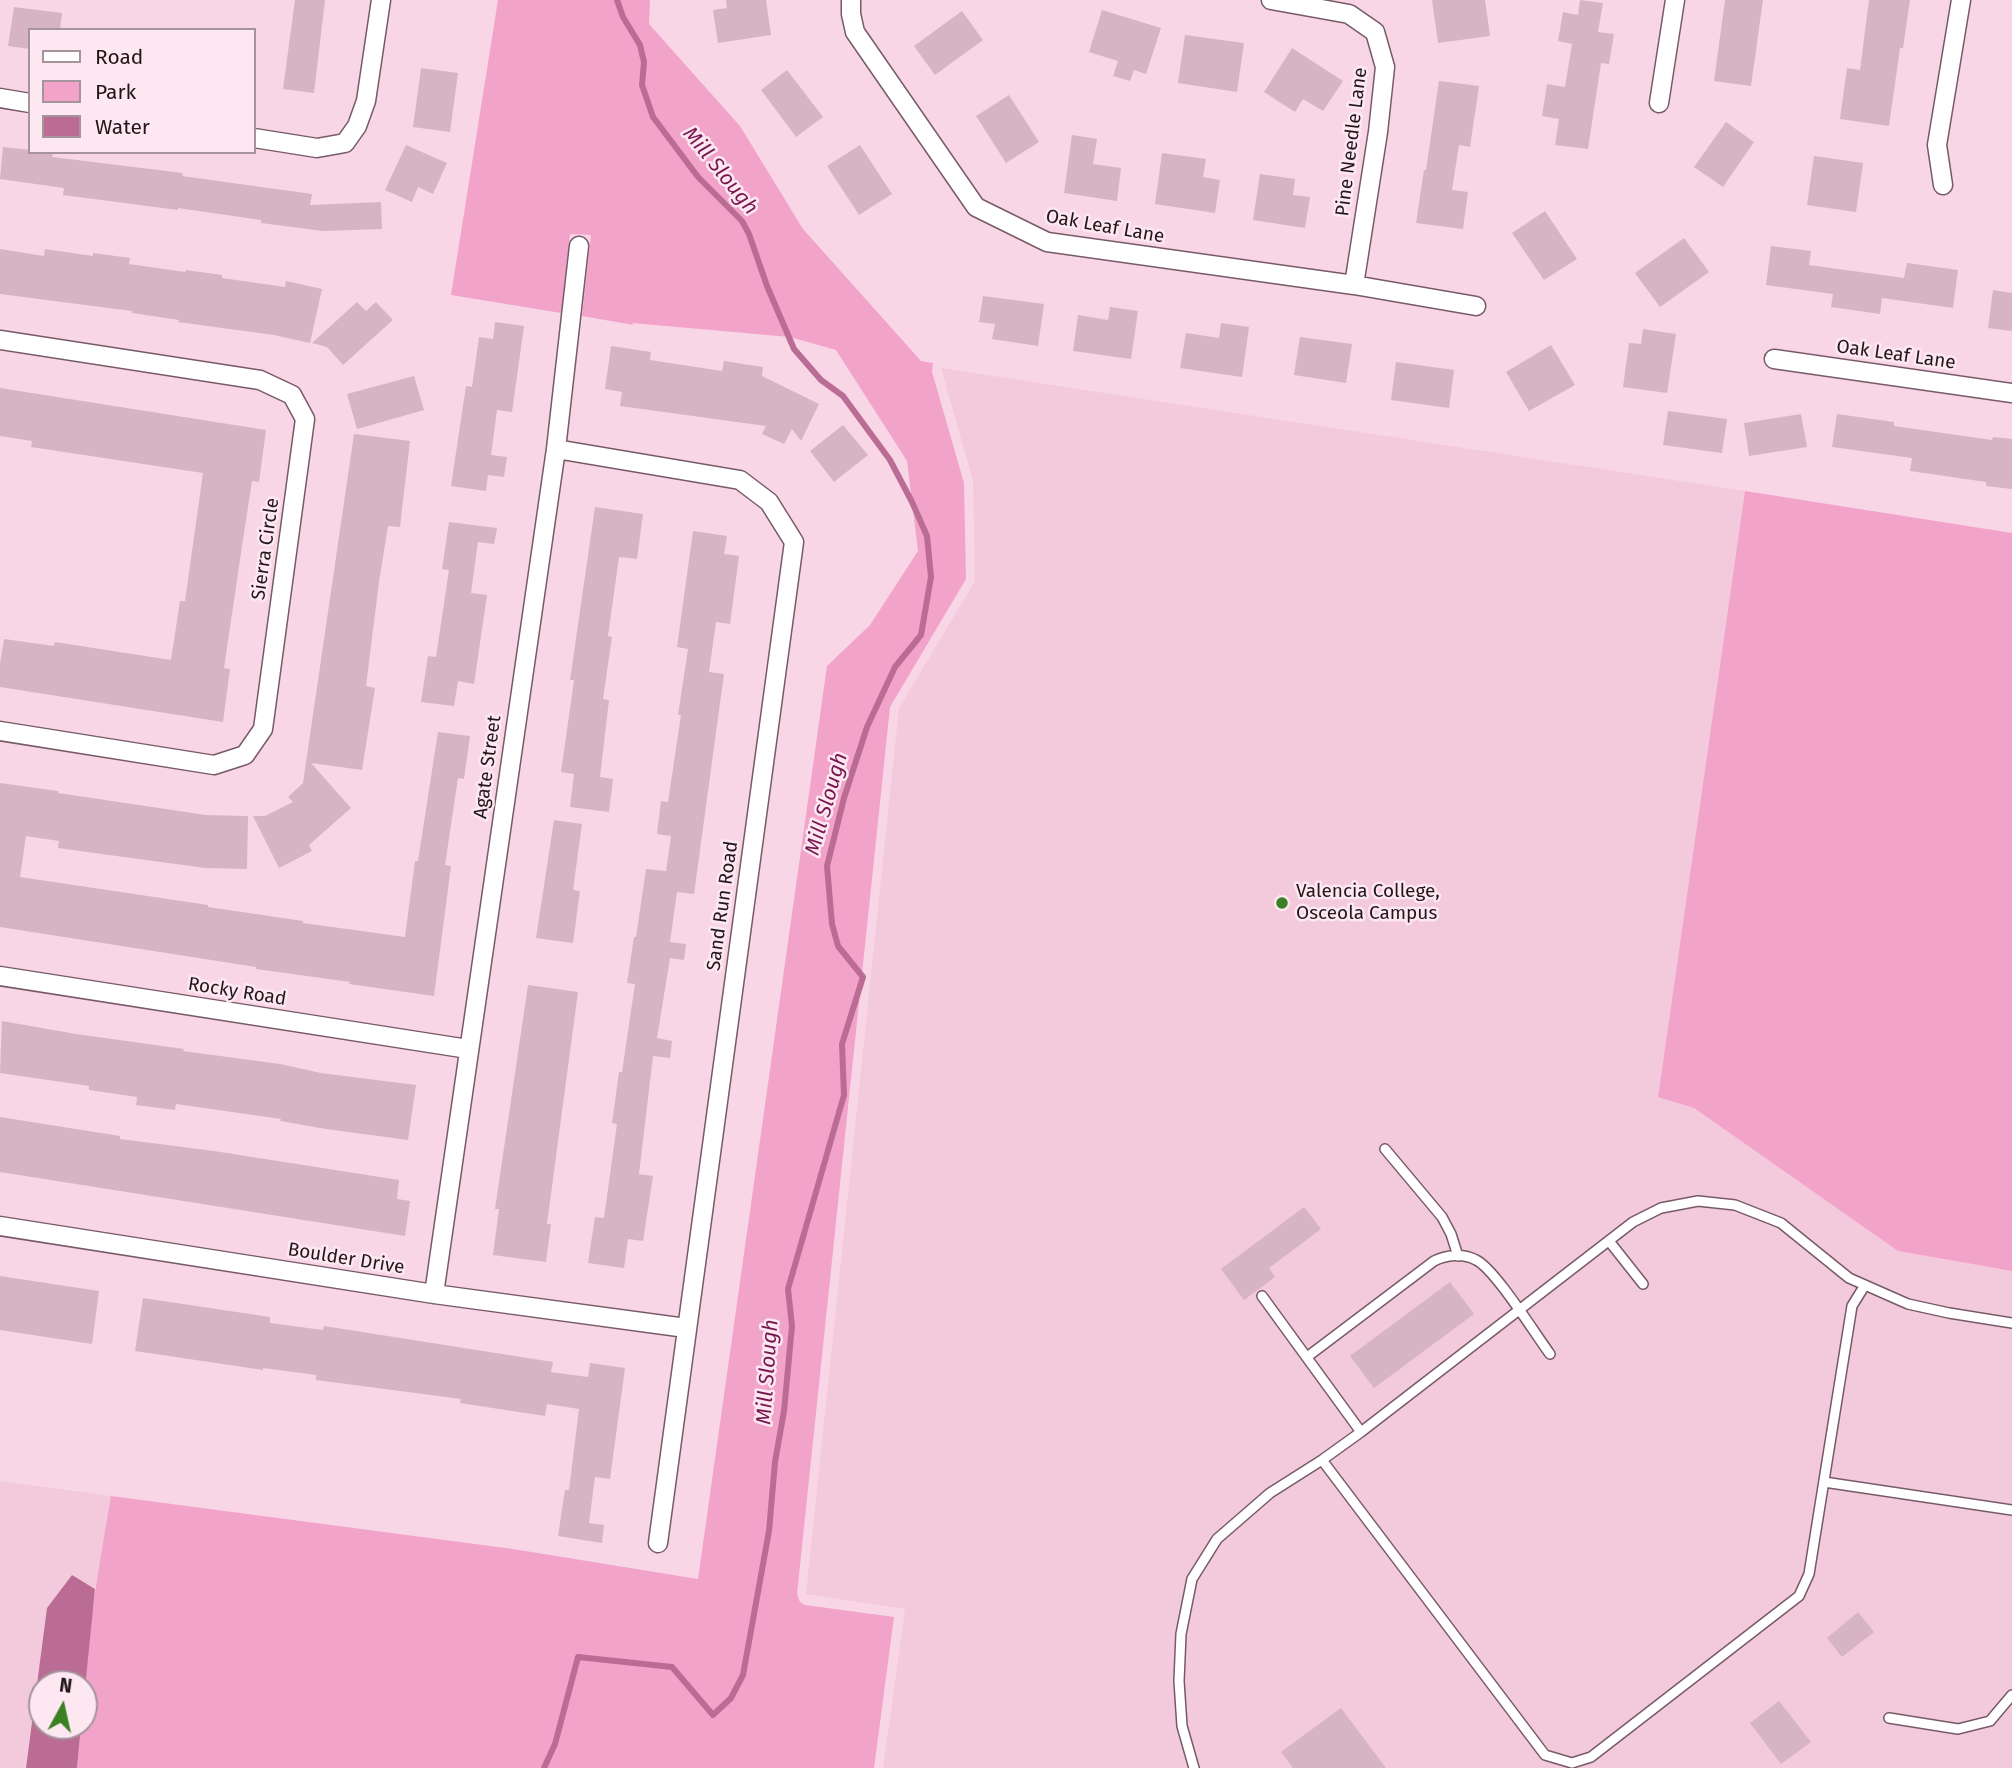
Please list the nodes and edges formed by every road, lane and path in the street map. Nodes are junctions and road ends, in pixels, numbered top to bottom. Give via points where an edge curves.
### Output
1 (381, 0) edge
2 (851, 0) edge
3 (1271, 0) edge
4 (1675, 0) edge
5 (1961, 0) edge
6 (0, 98) edge
7 (28, 103) edge
8 (1659, 103) dead end
9 (256, 138) edge
10 (1943, 185) dead end
11 (579, 246) dead end
12 (1353, 285) junction
13 (1476, 306) dead end
14 (0, 340) edge
15 (1774, 359) dead end
16 (2012, 393) edge
17 (556, 449) junction
18 (0, 731) edge
19 (0, 976) edge
20 (468, 1049) junction
21 (1385, 1149) dead end
22 (0, 1226) edge
23 (1609, 1241) junction
24 (1458, 1256) junction
25 (1643, 1284) dead end
26 (1865, 1285) junction
27 (434, 1294) junction
28 (1262, 1296) dead end
29 (1518, 1310) junction
30 (2012, 1323) edge
31 (686, 1328) junction
32 (1550, 1354) dead end
33 (1307, 1357) junction
34 (1361, 1432) junction
35 (1322, 1460) junction
36 (1824, 1482) junction
37 (2012, 1510) edge
38 (657, 1543) dead end
39 (2012, 1695) edge
40 (1889, 1718) dead end
41 (1194, 1768) edge

1 - 9 street via 366,101 345,143 317,148
2 - 12 street, Oak Leaf Lane via 855,32 976,207 1047,242
3 - 12 street, Pine Needle Lane via 1349,14 1375,32 1385,66
4 - 8 street
5 - 10 street via 1937,145
6 - 7 street
11 - 17 street, Agate Street
12 - 13 street, Oak Leaf Lane
14 - 18 street, Sierra Circle via 260,380 292,395 305,419 263,729 245,755 214,765
15 - 16 street, Oak Leaf Lane
17 - 20 street, Agate Street
17 - 31 street, Sand Run Road via 740,481 769,502 794,542
19 - 20 street, Rocky Road
20 - 27 street, Agate Street
21 - 24 lane via 1442,1217
22 - 27 street, Boulder Drive
23 - 25 lane
23 - 26 lane via 1661,1208 1698,1201 1735,1205 1781,1223 1849,1278
23 - 29 lane
24 - 29 lane via 1476,1260 1494,1276
24 - 33 lane via 1434,1261
26 - 30 lane via 1908,1304
26 - 36 lane via 1852,1307
27 - 31 street, Boulder Drive
28 - 33 lane
29 - 32 lane
29 - 34 lane
31 - 38 street, Sand Run Road
33 - 34 lane
34 - 35 lane
35 - 36 lane via 1545,1755 1572,1763 1591,1757 1800,1596 1809,1574
35 - 41 lane via 1270,1493 1217,1539 1192,1578 1181,1634 1180,1681 1182,1726
36 - 37 lane
39 - 40 lane via 1990,1721 1958,1729

